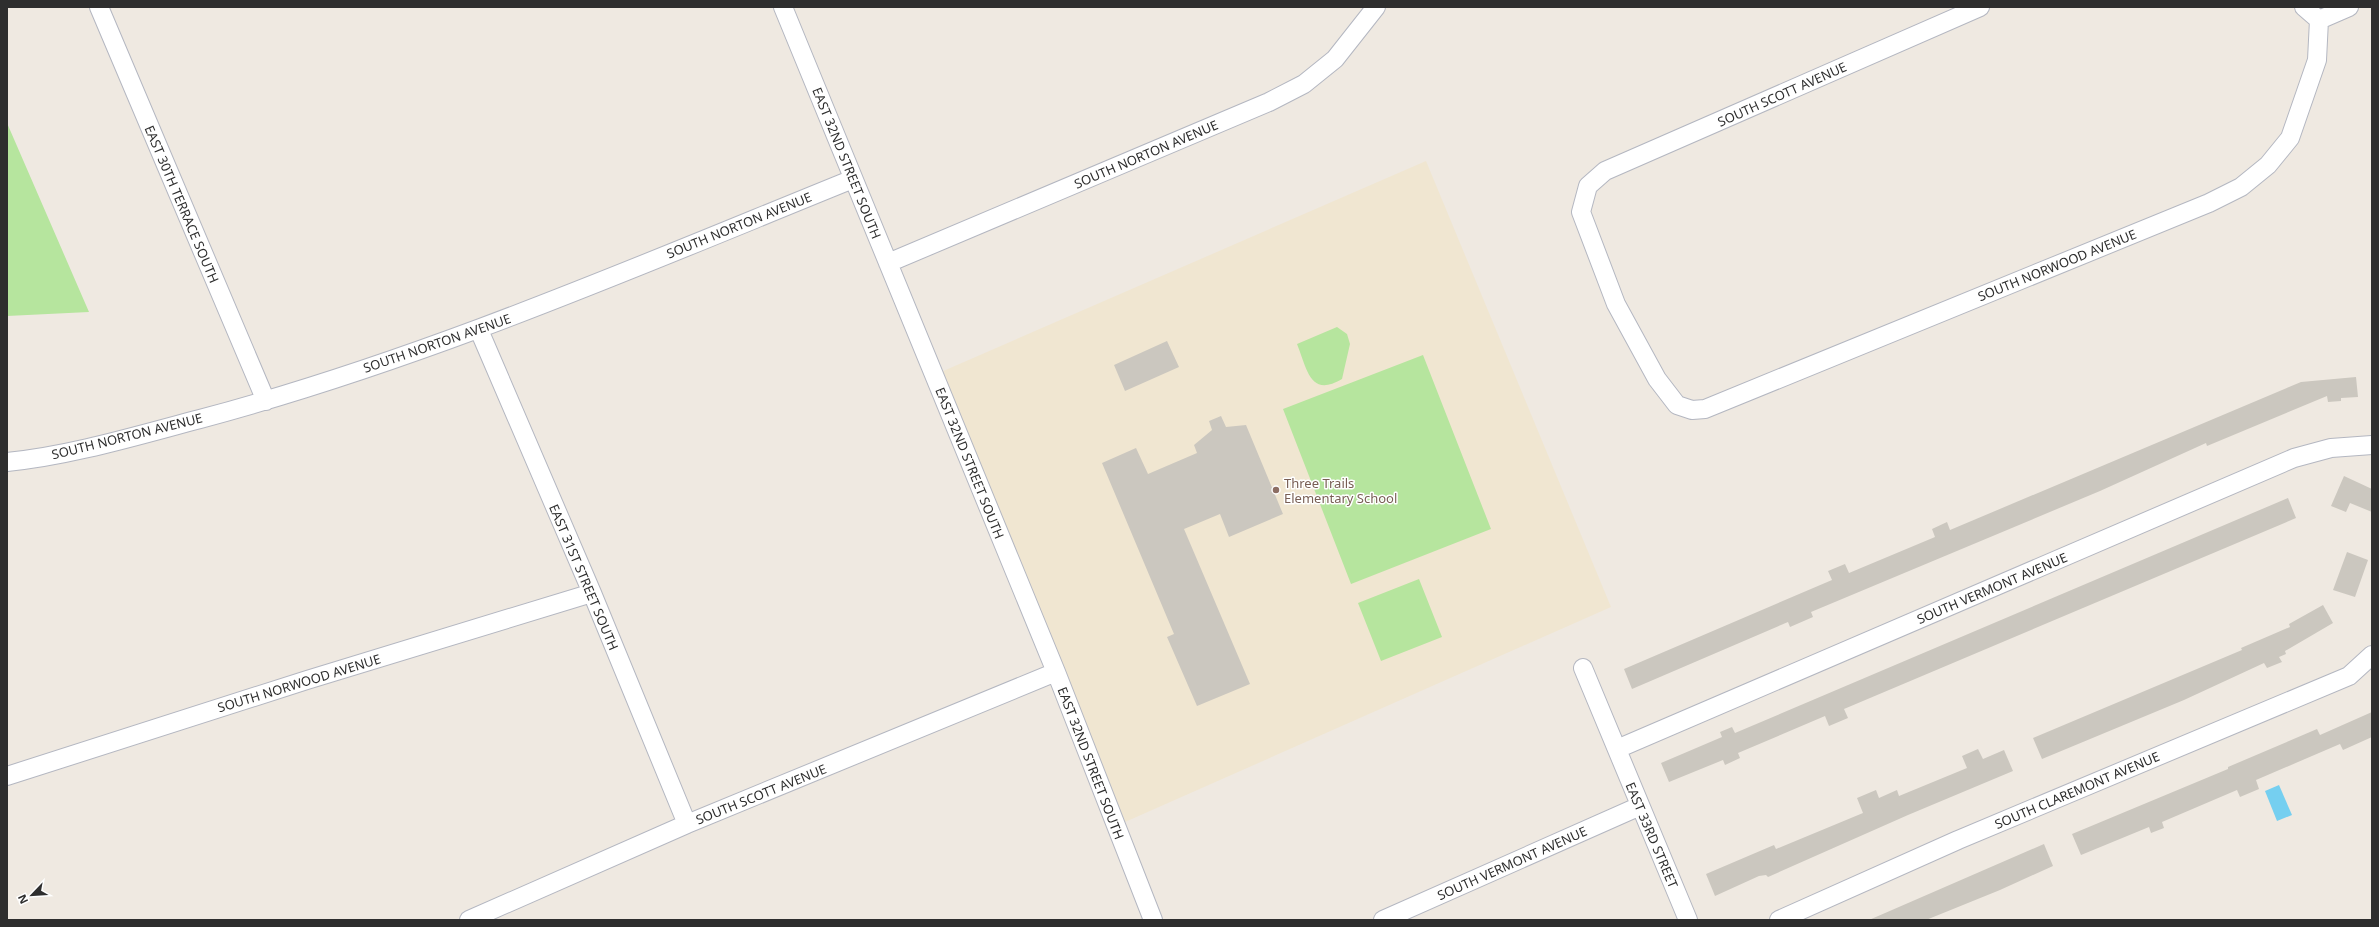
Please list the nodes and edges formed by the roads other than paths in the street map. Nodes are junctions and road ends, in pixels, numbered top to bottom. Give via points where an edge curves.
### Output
1 (99, 7) edge
2 (783, 7) edge
3 (1376, 7) edge
4 (1980, 7) edge
5 (2304, 7) edge
6 (2349, 7) edge
7 (2319, 20) junction
8 (854, 179) junction
9 (888, 263) junction
10 (479, 330) junction
11 (266, 401) junction
12 (1692, 410) joint
13 (2372, 445) edge
14 (7, 462) edge
15 (592, 593) junction
16 (2372, 655) edge
17 (1583, 668) dead end
18 (1056, 672) junction
19 (1617, 750) junction
20 (7, 776) edge
21 (1640, 806) junction
22 (687, 824) junction
23 (469, 920) edge
24 (1153, 920) edge
25 (1384, 920) edge
26 (1688, 920) edge
27 (1779, 920) edge

1 - 11 street, EAST 30TH TERRACE SOUTH
2 - 8 street, EAST 32ND STREET SOUTH
3 - 9 street, SOUTH NORTON AVENUE via 1335,59 1304,84 1269,102
4 - 12 street, SOUTH SCOTT AVENUE via 1605,171 1588,186 1581,212 1616,304 1657,379 1677,405
5 - 7 street
6 - 7 street
7 - 12 street, SOUTH NORWOOD AVENUE via 2317,60 2290,138 2268,165 2241,187 2209,203 1720,403 1705,409
8 - 9 street, EAST 32ND STREET SOUTH
8 - 10 street, SOUTH NORTON AVENUE
9 - 18 street, EAST 32ND STREET SOUTH
10 - 11 street, SOUTH NORTON AVENUE
10 - 15 street, EAST 31ST STREET SOUTH
11 - 14 street, SOUTH NORTON AVENUE via 129,437 28,460
13 - 19 street, SOUTH VERMONT AVENUE via 2331,448 2294,458
15 - 20 street, SOUTH NORWOOD AVENUE via 307,680
15 - 22 street, EAST 31ST STREET SOUTH
16 - 27 street, SOUTH CLAREMONT AVENUE via 2349,676 1958,840
17 - 19 street, EAST 33RD STREET
18 - 22 street, SOUTH SCOTT AVENUE
18 - 24 street, EAST 32ND STREET SOUTH
19 - 21 street, EAST 33RD STREET
21 - 25 street, SOUTH VERMONT AVENUE
21 - 26 street, EAST 33RD STREET
22 - 23 street, SOUTH SCOTT AVENUE

